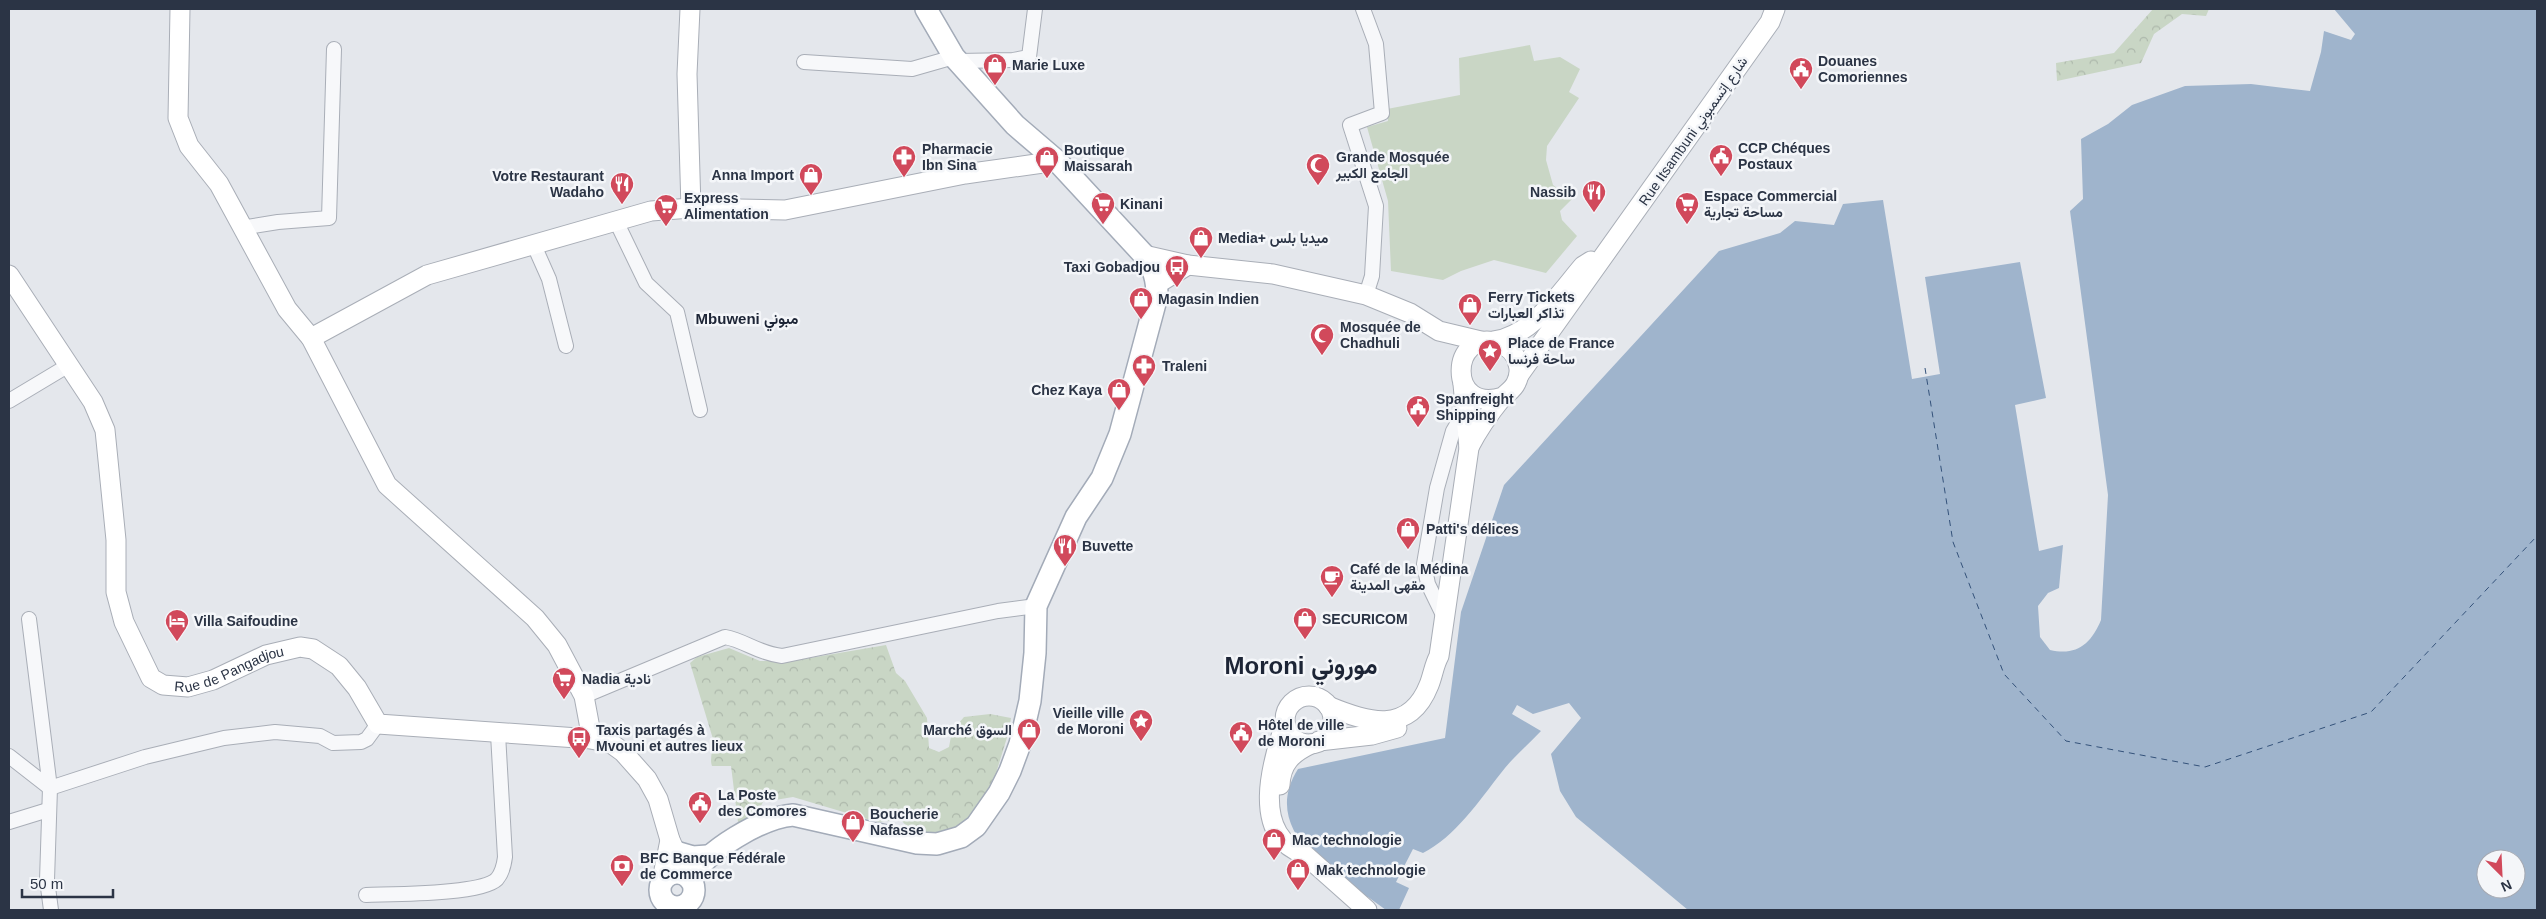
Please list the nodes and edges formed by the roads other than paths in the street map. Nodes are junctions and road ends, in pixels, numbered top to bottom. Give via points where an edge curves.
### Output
1 (180, 9) edge
2 (690, 9) edge
3 (926, 9) edge
4 (1035, 9) edge
5 (1363, 9) edge
6 (1775, 9) edge
7 (334, 49) dead end
8 (956, 59) junction
9 (804, 62) dead end
10 (1057, 161) junction
11 (691, 208) junction
12 (616, 221) junction
13 (241, 228) junction
14 (533, 243) junction
15 (1607, 251) junction
16 (1144, 255) junction
17 (1188, 265) junction
18 (1157, 284) junction
19 (12, 286) edge
20 (1366, 295) junction
21 (1440, 331) junction
22 (311, 338) junction
23 (1489, 342) junction
24 (566, 346) dead end
25 (69, 365) junction
26 (1462, 375) junction
27 (1518, 375) junction
28 (1503, 397) junction
29 (9, 401) edge
30 (1466, 409) junction
31 (700, 410) dead end
32 (1469, 448) junction
33 (1036, 606) junction
34 (1444, 617) junction
35 (29, 619) dead end
36 (1439, 656) junction
37 (584, 696) junction
38 (1328, 706) junction
39 (378, 724) junction
40 (1286, 724) junction
41 (498, 734) junction
42 (592, 739) junction
43 (1315, 742) junction
44 (9, 756) edge
45 (50, 788) junction
46 (48, 810) junction
47 (9, 822) edge
48 (673, 846) junction
49 (1304, 854) junction
50 (707, 856) junction
51 (688, 877) junction
52 (366, 895) dead end
53 (670, 903) edge
54 (50, 910) edge
55 (1367, 910) edge

1 - 13 main road via 178,118 189,146 219,184
2 - 11 main road via 687,74
3 - 8 main road
4 - 8 street via 1027,58
5 - 20 street via 1376,44 1382,113 1350,125 1376,206 1372,276
6 - 15 main road, Rue Itsambuni شارع إتسمبوني via 1770,22
7 - 13 street via 329,218
8 - 9 street via 912,69
8 - 10 main road via 1015,125
10 - 11 main road via 965,174 785,210
10 - 16 main road
11 - 12 main road via 651,211
12 - 14 main road
12 - 31 street via 646,283 677,312
13 - 22 main road via 287,309
14 - 22 main road via 427,275
14 - 24 street via 549,280
15 - 23 main road, Rue Itsambuni شارع إتسمبوني via 1583,266 1529,326 1510,337
15 - 27 main road, Rue Itsambuni شارع إتسمبوني
16 - 17 main road
16 - 18 main road via 1154,270
17 - 18 main road
17 - 20 main road via 1273,274
18 - 33 main road via 1155,303 1120,434 1102,478 1076,517
19 - 25 main road, Rue de Pangadjou
20 - 21 main road via 1410,313
21 - 23 main road
21 - 26 main road
22 - 37 main road via 390,490 536,618 557,645
23 - 26 main road via 1468,350
23 - 27 main road via 1503,344 1516,357
25 - 29 street
25 - 39 main road, Rue de Pangadjou via 94,402 105,430 116,540 116,592 124,622 151,678 164,685 188,687 213,680 266,655 300,647 313,649 339,666 357,688
26 - 28 main road via 1476,397 1485,400
26 - 30 main road
27 - 28 main road via 1516,384
28 - 32 main road via 1482,423
30 - 32 main road
30 - 34 street via 1452,431 1437,488 1424,564 1430,590
32 - 34 main road
33 - 37 street via 782,656 766,654 737,639 725,637
33 - 50 main road via 1030,701 1020,744 999,793 976,826 961,838 937,844 917,843 793,815 778,816
34 - 36 main road
35 - 45 street
36 - 38 main road via 1423,696 1416,707 1401,717 1378,722
36 - 43 main road via 1442,683 1432,704 1422,714 1389,731
37 - 42 main road
38 - 40 main road via 1315,697 1299,698 1288,709
38 - 43 main road via 1332,725 1329,732
39 - 41 main road
39 - 45 street via 362,742 333,743 320,736 275,732 224,738 145,757
40 - 43 main road via 1297,741
40 - 49 main road via 1273,760 1270,803 1283,840 1292,850
41 - 42 main road
41 - 52 street via 505,857 504,868 496,880 477,889
42 - 48 main road via 612,744 623,752 646,779 658,800
43 - 49 main road via 1289,757 1283,768 1280,787 1281,817
44 - 45 street
45 - 46 street
46 - 47 street
46 - 54 street via 46,880
48 - 50 main road via 693,857
48 - 51 main road
48 - 53 main road
49 - 55 main road
50 - 51 main road
51 - 53 main road via 694,887 693,897
51 - 53 main road via 674,873 666,877

